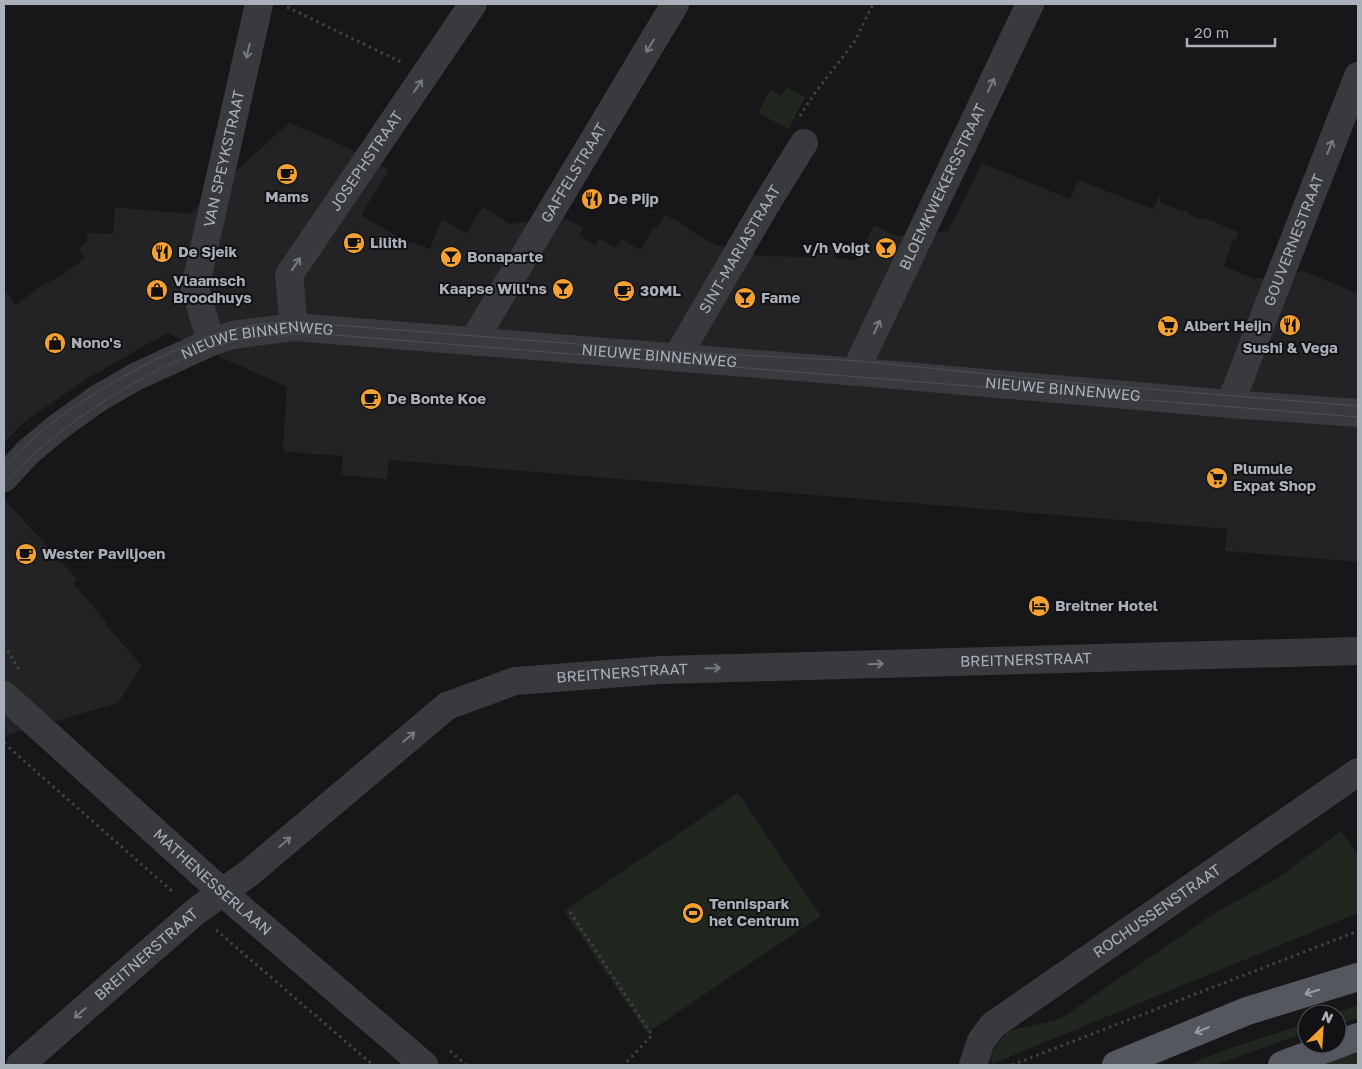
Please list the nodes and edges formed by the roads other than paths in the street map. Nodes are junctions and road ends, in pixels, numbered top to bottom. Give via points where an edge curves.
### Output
1 (259, 4) edge
2 (473, 4) edge
3 (675, 4) edge
4 (1030, 4) edge
5 (1358, 76) edge
6 (801, 131) road end
7 (294, 327) junction
8 (211, 342) junction
9 (476, 342) junction
10 (679, 358) junction
11 (859, 372) junction
12 (1230, 404) junction
13 (1358, 413) edge
14 (4, 478) edge
15 (1358, 651) edge
16 (4, 695) edge
17 (1358, 772) edge
18 (222, 892) junction
19 (1358, 978) edge
20 (1358, 1037) edge
21 (20, 1065) edge
22 (424, 1065) edge
23 (973, 1065) edge
24 (1116, 1065) edge
25 (1282, 1065) edge

1 -> 8 street, VAN SPEYKSTRAAT via 195,288
7 -> 2 street, JOSEPHSTRAAT via 289,275
3 -> 9 street, GAFFELSTRAAT via 477,335
11 -> 4 street, BLOEMKWEKERSSTRAAT via 860,361
12 -> 5 street, GOUVERNESTRAAT
6 - 10 street, SINT-MARIASTRAAT via 765,206
7 - 8 street, NIEUWE BINNENWEG via 233,334
7 - 9 street, NIEUWE BINNENWEG
8 - 14 street, NIEUWE BINNENWEG via 135,377 97,399 28,452
9 - 10 street, NIEUWE BINNENWEG
10 - 11 street, NIEUWE BINNENWEG
11 - 12 street, NIEUWE BINNENWEG
12 - 13 street, NIEUWE BINNENWEG
18 -> 15 street, BREITNERSTRAAT via 248,874 446,706 515,681 660,670
16 - 18 street, MATHENESSERLAAN
17 - 23 street, ROCHUSSENSTRAAT via 993,1025 981,1041
18 -> 21 street, BREITNERSTRAAT
18 - 22 street, MATHENESSERLAAN
19 -> 24 main road via 1247,1011
20 - 25 main road

